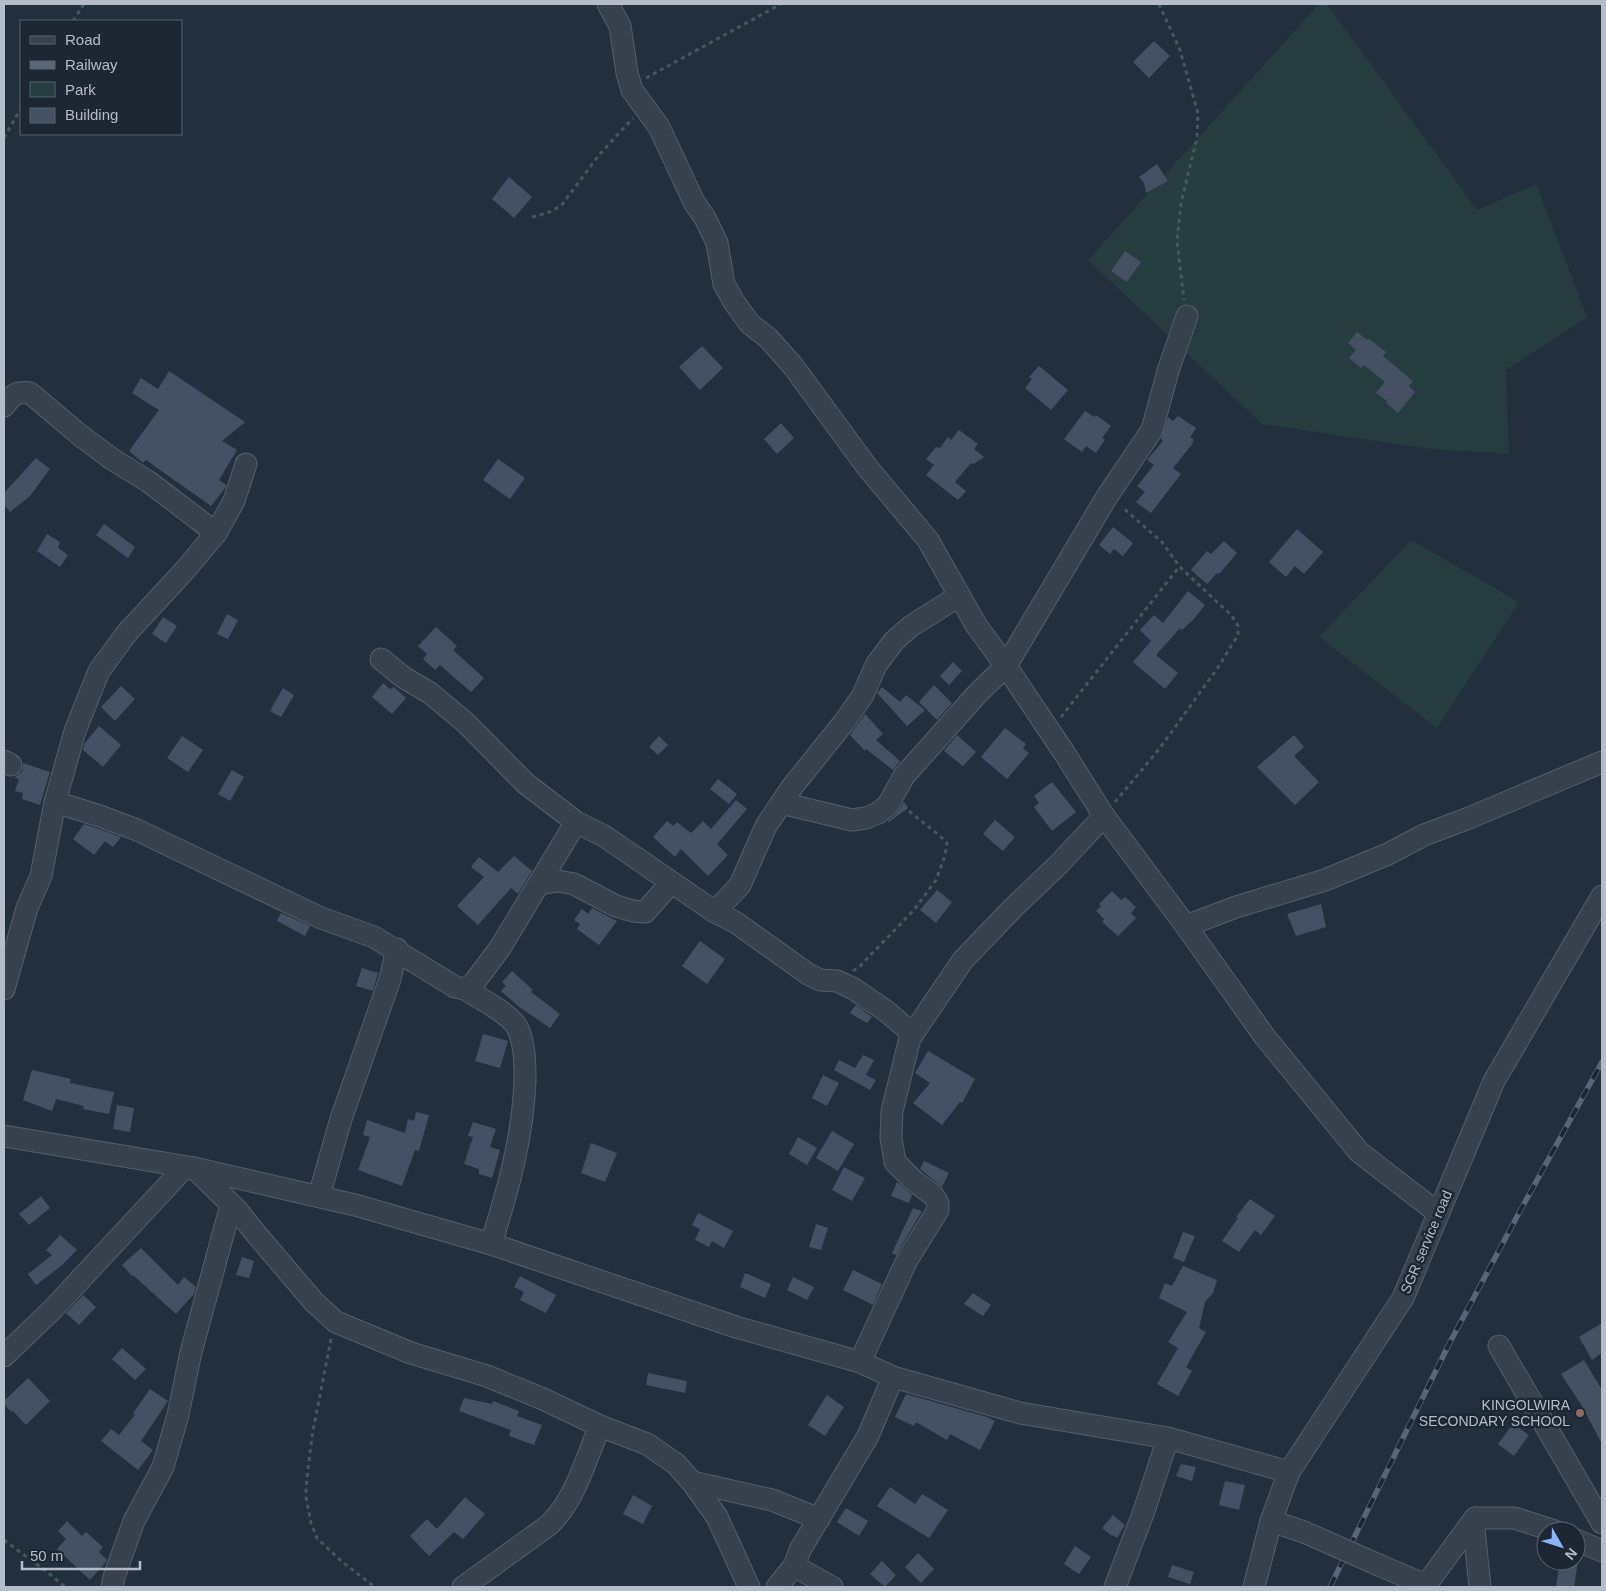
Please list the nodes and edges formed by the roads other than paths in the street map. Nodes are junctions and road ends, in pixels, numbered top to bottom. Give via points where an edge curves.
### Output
1 (608, 4) edge
2 (1187, 316) road end
3 (4, 406) edge
4 (246, 464) dead end
5 (216, 532) junction
6 (959, 596) junction
7 (381, 659) dead end
8 (1006, 666) junction
9 (1602, 762) edge
10 (55, 802) junction
11 (781, 803) junction
12 (1104, 816) junction
13 (576, 822) junction
14 (671, 883) junction
15 (539, 884) junction
16 (1602, 896) edge
17 (715, 912) junction
18 (1186, 926) junction
19 (397, 950) junction
20 (4, 989) edge
21 (465, 990) junction
22 (912, 1034) junction
23 (4, 1136) edge
24 (190, 1168) junction
25 (319, 1196) junction
26 (231, 1205) junction
27 (1438, 1213) junction
28 (491, 1244) junction
29 (1499, 1346) dead end
30 (4, 1356) edge
31 (860, 1362) junction
32 (893, 1377) junction
33 (600, 1426) junction
34 (1168, 1438) junction
35 (1289, 1472) junction
36 (692, 1482) junction
37 (1474, 1518) junction
38 (819, 1519) junction
39 (1270, 1521) junction
40 (1602, 1523) edge
41 (1536, 1525) edge
42 (1586, 1544) edge
43 (1602, 1551) edge
44 (794, 1566) junction
45 (112, 1587) edge
46 (463, 1587) edge
47 (749, 1587) edge
48 (777, 1587) edge
49 (832, 1587) edge
50 (1115, 1587) edge
51 (1254, 1587) edge
52 (1480, 1587) edge

1 - 6 street via 620,26 627,73 638,98 659,127 694,202 706,218 716,243 724,284 734,302 750,324 794,366 867,467 928,540
2 - 8 street via 1152,430 1108,495
3 - 5 street via 20,392 30,393 81,436
4 - 5 street via 234,501
5 - 10 street via 126,634 99,671 76,731
6 - 8 street
6 - 11 street via 911,626 894,641 876,665 863,695
7 - 13 street via 459,717 526,783
8 - 11 street via 904,776 888,805 878,813 852,820
8 - 12 street
9 - 18 street via 1424,835 1325,880
10 - 19 street via 136,830 321,918 374,937
10 - 20 street via 41,876
11 - 17 street via 766,826 740,885
12 - 18 street
12 - 22 street via 963,960
13 - 14 street via 604,836
13 - 15 street
14 - 15 street via 645,912 616,906 574,884 558,881
14 - 17 street
15 - 21 street via 500,948
16 - 27 street, SGR service road via 1494,1080
17 - 22 street via 735,922 808,974 854,989
18 - 27 street via 1265,1037 1359,1152
19 - 21 street
19 - 25 street
21 - 28 street via 506,1015 516,1026 525,1062 524,1103 516,1156
22 - 31 street via 892,1111 891,1138 895,1162 933,1195 938,1210 907,1260
23 - 24 street
24 - 25 street
24 - 26 street
24 - 30 street
25 - 28 street
26 - 33 street via 314,1302 336,1322 411,1353 487,1376
26 - 45 street via 163,1467 134,1521
27 - 35 street, SGR service road via 1403,1298
28 - 31 street via 736,1327
29 - 40 street
31 - 32 street
32 - 34 street via 1020,1412
32 - 38 street via 868,1436
33 - 36 street via 647,1444 676,1464
33 - 46 street via 577,1483 559,1514 549,1525
34 - 35 street
34 - 50 street
35 - 39 street, SGR service road
36 - 38 street via 772,1500
36 - 47 street via 717,1517
37 - 39 street, bridge via 1426,1585 1304,1532
37 - 41 street via 1514,1518
37 - 52 street
38 - 44 street
39 - 51 street, SGR service road
42 - 43 street
44 - 48 street
44 - 49 street

